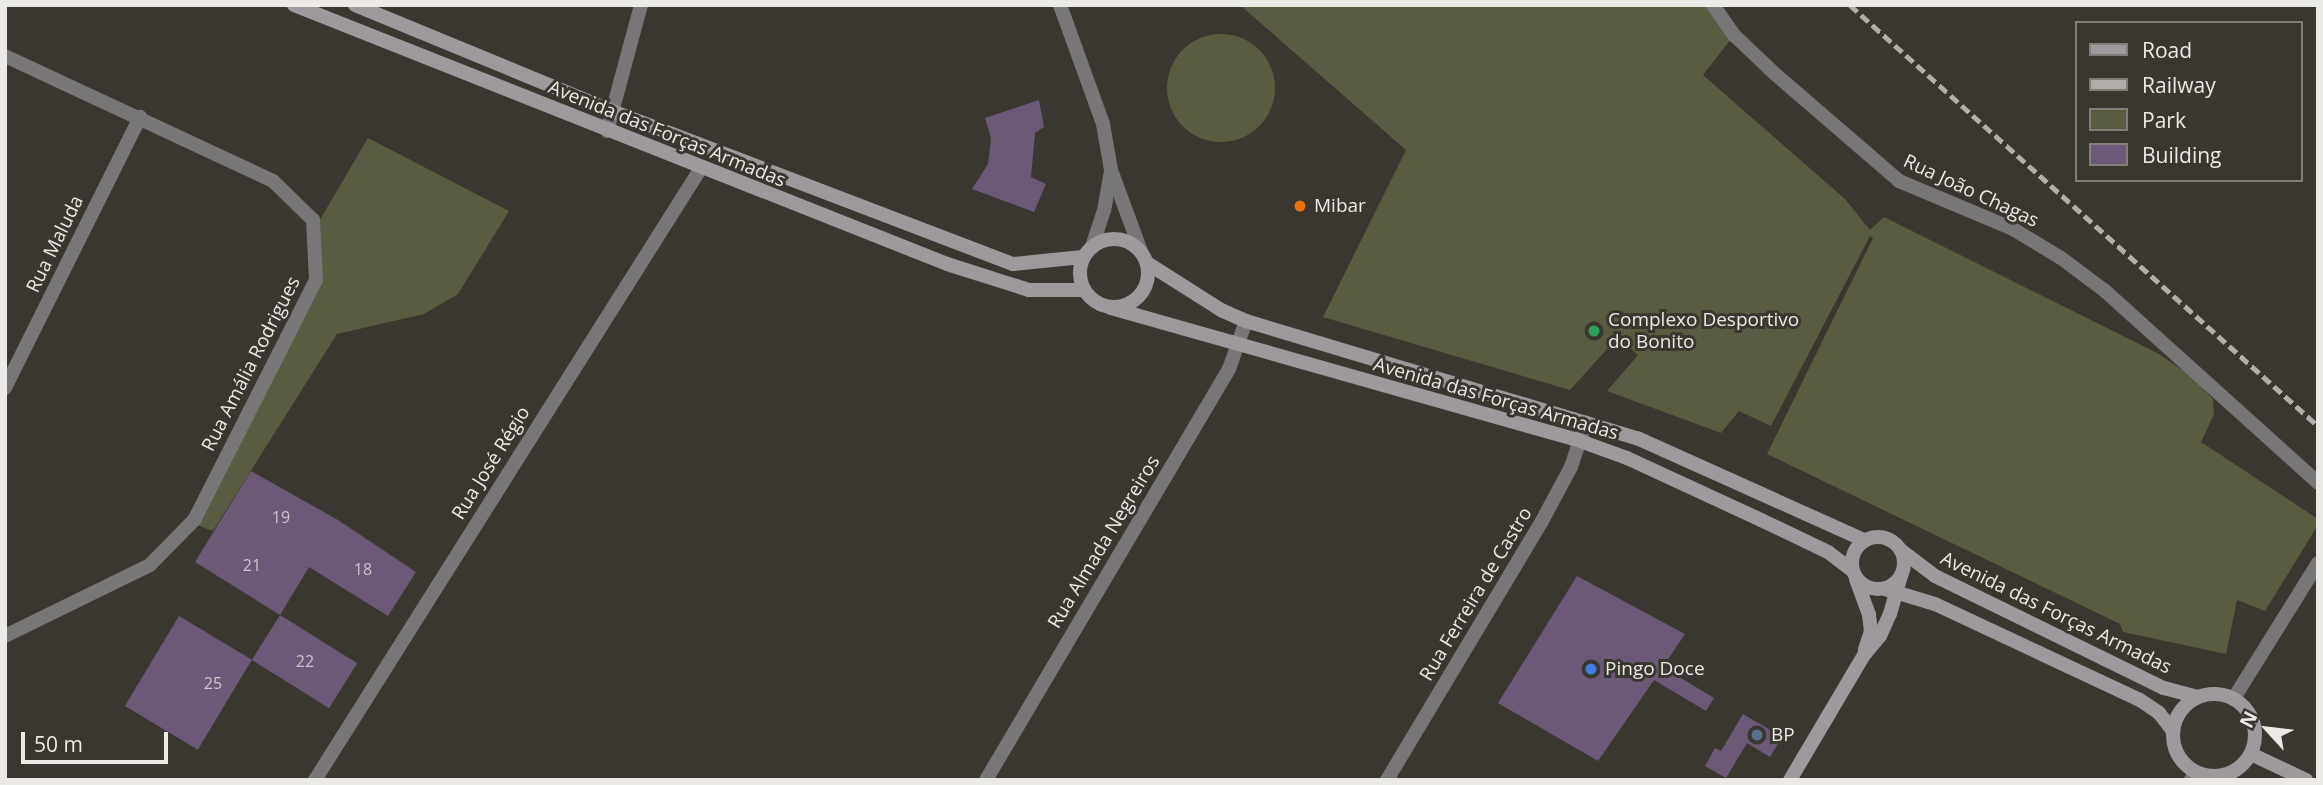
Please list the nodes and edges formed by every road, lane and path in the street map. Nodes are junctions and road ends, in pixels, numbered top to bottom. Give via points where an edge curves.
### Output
1 (294, 5) edge
2 (355, 5) edge
3 (641, 5) edge
4 (1060, 5) edge
5 (1713, 5) edge
6 (5, 55) edge
7 (612, 111) junction
8 (139, 117) junction
9 (607, 131) junction
10 (701, 168) junction
11 (1111, 170) junction
12 (1088, 252) junction
13 (1144, 257) junction
14 (1084, 290) junction
15 (1111, 308) junction
16 (1247, 321) junction
17 (1239, 344) junction
18 (5, 388) edge
19 (1586, 422) junction
20 (1580, 441) junction
21 (2318, 482) edge
22 (1864, 540) junction
23 (1902, 551) junction
24 (2318, 563) edge
25 (1854, 574) junction
26 (1891, 591) junction
27 (5, 636) edge
28 (1864, 655) junction
29 (2198, 696) junction
30 (2234, 698) junction
31 (2173, 731) junction
32 (2251, 754) junction
33 (2193, 776) edge
34 (315, 780) edge
35 (986, 780) edge
36 (1387, 780) edge
37 (1790, 780) edge
38 (2306, 780) edge

1 - 9 street, Avenida das Forças Armadas
2 - 7 street, Avenida das Forças Armadas
3 - 7 street
4 - 11 street via 1103,124
5 - 21 street, Rua João Chagas via 1735,36 1774,73 1899,181 2013,229 2061,258 2104,290
6 - 8 street, Rua Amália Rodrigues
7 - 9 street
7 - 12 street, Avenida das Forças Armadas via 1013,264
8 - 18 street, Rua Maluda
8 - 27 street, Rua Amália Rodrigues via 273,181 313,220 316,280 195,519 150,565
9 - 10 street, Avenida das Forças Armadas
10 - 14 street, Avenida das Forças Armadas via 947,264 1029,290
10 - 34 street, Rua José Régio
11 - 12 street via 1104,211
11 - 13 street
12 - 13 street via 1112,239 1133,244
12 - 14 street via 1080,279
13 - 15 street via 1147,285 1141,295
13 - 16 street, Avenida das Forças Armadas via 1221,310
14 - 15 street via 1091,299
15 - 17 street, Avenida das Forças Armadas
16 - 17 street, Rua Almada Negreiros
16 - 19 street, Avenida das Forças Armadas
17 - 20 street, Avenida das Forças Armadas
17 - 35 street, Rua Almada Negreiros via 1229,369
19 - 20 street, Rua Ferreira de Castro
19 - 22 street, Avenida das Forças Armadas via 1684,458
20 - 25 street, Avenida das Forças Armadas via 1627,458 1828,552
20 - 36 street, Rua Ferreira de Castro via 1542,521
22 - 23 street, Avenida das Forças Armadas via 1881,537
22 - 25 street via 1853,553
23 - 26 street via 1901,576
23 - 29 street, Avenida das Forças Armadas via 1947,582 2164,688
24 - 30 street
25 - 26 street, Avenida das Forças Armadas via 1869,588
25 - 28 street via 1871,631
26 - 28 street via 1880,636
26 - 31 street, Avenida das Forças Armadas via 1935,604 2140,700 2159,713
28 - 37 street
29 - 30 street
29 - 31 street via 2181,711
30 - 32 street via 2244,705 2255,728
31 - 33 street via 2178,755
32 - 33 street via 2233,772
32 - 38 street

